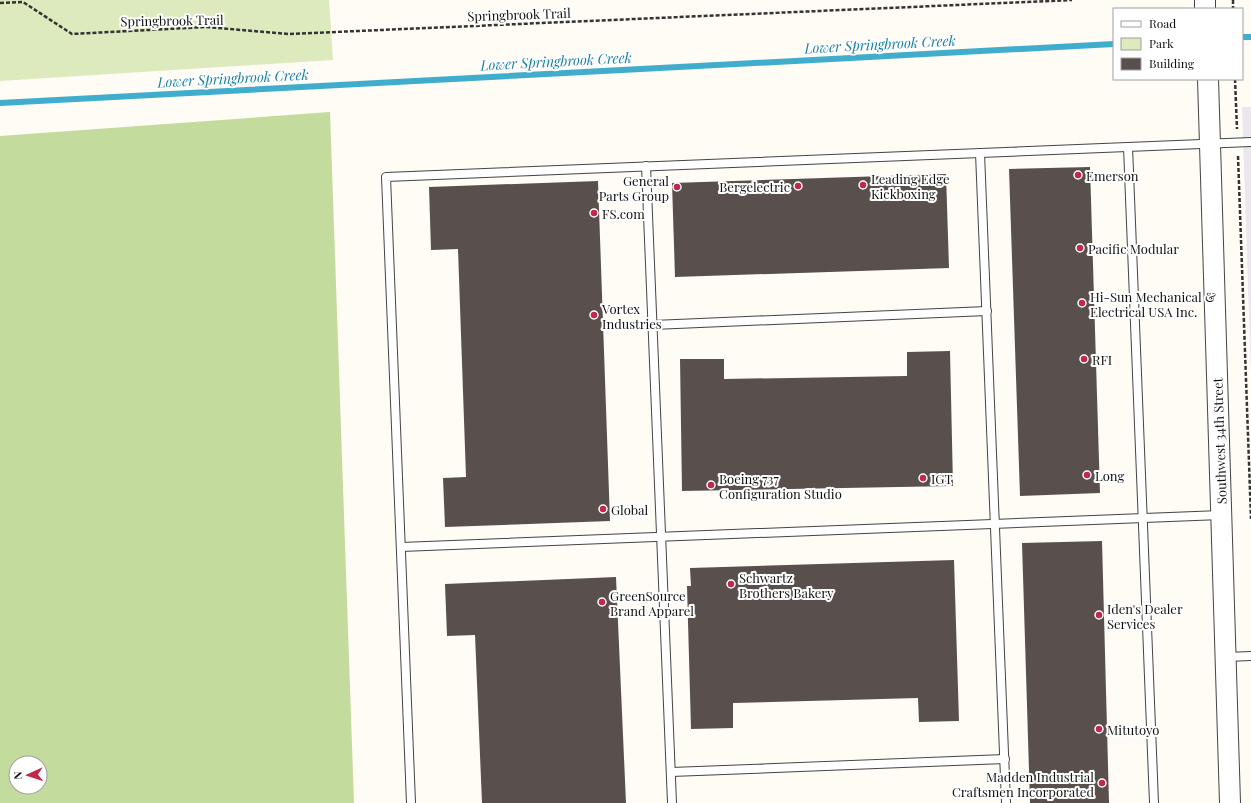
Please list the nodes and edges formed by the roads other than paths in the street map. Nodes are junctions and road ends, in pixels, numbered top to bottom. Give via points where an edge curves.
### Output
1 (1208, 80) edge
2 (1251, 142) edge
3 (1210, 144) junction
4 (1128, 147) junction
5 (980, 153) junction
6 (646, 166) junction
7 (987, 311) junction
8 (653, 325) junction
9 (1221, 515) junction
10 (1143, 518) junction
11 (995, 524) junction
12 (661, 537) junction
13 (401, 547) junction
14 (1251, 656) edge
15 (1225, 657) junction
16 (1005, 759) junction
17 (671, 772) junction
18 (411, 803) edge
19 (672, 803) edge
20 (1006, 803) edge
21 (1154, 803) edge
22 (1230, 803) edge

1 - 3 street, Southwest 34th Street
2 - 3 lane
3 - 4 lane
3 - 9 street, Southwest 34th Street
4 - 5 lane
4 - 10 lane
5 - 6 lane
5 - 7 lane
6 - 8 lane
6 - 13 lane via 386,177
7 - 8 lane
7 - 11 lane
8 - 12 lane
9 - 10 lane
9 - 15 street, Southwest 34th Street
10 - 11 lane
10 - 21 lane
11 - 12 lane
11 - 16 lane
12 - 13 lane
12 - 17 lane
13 - 18 lane
14 - 15 lane
15 - 22 street, Southwest 34th Street
16 - 17 lane
16 - 20 lane
17 - 19 lane

